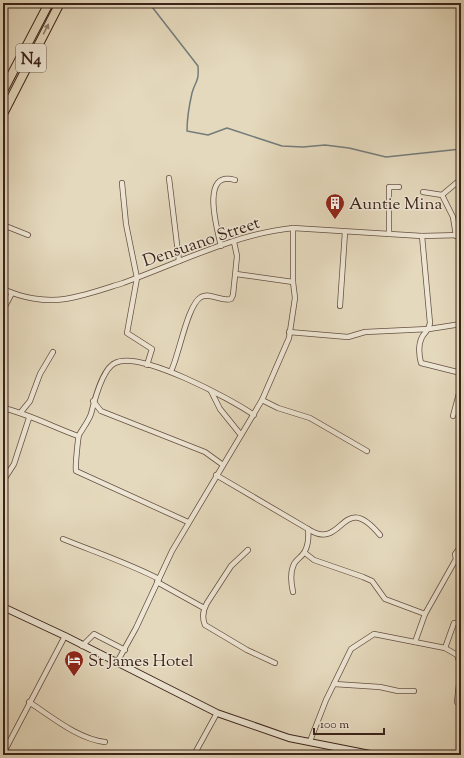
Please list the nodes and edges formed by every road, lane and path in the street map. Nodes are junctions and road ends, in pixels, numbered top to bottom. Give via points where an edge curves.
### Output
1 (49, 3) edge
2 (60, 3) edge
3 (3, 91) edge
4 (3, 114) edge
5 (169, 178) dead end
6 (461, 179) edge
7 (235, 180) dead end
8 (122, 184) dead end
9 (399, 187) dead end
10 (423, 192) dead end
11 (442, 195) junction
12 (3, 224) edge
13 (293, 228) junction
14 (345, 232) junction
15 (389, 234) junction
16 (28, 235) dead end
17 (422, 236) junction
18 (459, 236) edge
19 (234, 242) junction
20 (221, 246) junction
21 (179, 261) junction
22 (236, 274) junction
23 (137, 278) junction
24 (293, 282) junction
25 (3, 289) edge
26 (12, 293) junction
27 (340, 306) dead end
28 (3, 310) edge
29 (461, 324) edge
30 (429, 329) junction
31 (289, 332) junction
32 (53, 352) dead end
33 (147, 365) junction
34 (172, 371) junction
35 (461, 373) edge
36 (461, 386) edge
37 (210, 390) junction
38 (262, 400) junction
39 (93, 401) junction
40 (3, 408) edge
41 (101, 411) junction
42 (21, 412) junction
43 (91, 415) junction
44 (254, 415) junction
45 (453, 416) dead end
46 (29, 418) junction
47 (241, 435) junction
48 (78, 436) junction
49 (367, 451) dead end
50 (223, 465) junction
51 (216, 475) junction
52 (3, 481) edge
53 (188, 522) junction
54 (308, 529) junction
55 (380, 535) dead end
56 (62, 539) dead end
57 (248, 550) dead end
58 (461, 550) edge
59 (305, 552) junction
60 (456, 559) junction
61 (461, 561) edge
62 (158, 580) junction
63 (293, 592) dead end
64 (3, 607) edge
65 (204, 608) junction
66 (425, 614) junction
67 (461, 623) edge
68 (65, 636) junction
69 (415, 642) junction
70 (82, 646) junction
71 (445, 648) junction
72 (126, 650) junction
73 (275, 663) dead end
74 (116, 664) junction
75 (334, 684) junction
76 (414, 691) dead end
77 (29, 702) junction
78 (461, 707) edge
79 (217, 714) junction
80 (310, 741) junction
81 (105, 742) dead end
82 (356, 753) edge
83 (3, 754) edge
84 (192, 755) edge
85 (375, 755) edge

1 - 3 highway, N4
4 -> 2 highway, N4
5 - 21 street
6 - 11 street
7 - 20 street via 227,177 221,179 214,193
8 - 23 street via 126,224
9 - 15 street via 389,187
10 - 11 street
11 - 18 street
12 - 16 street
13 - 14 street, Densuano Street
13 - 19 street, Densuano Street via 272,230
13 - 24 street
14 - 15 street, Densuano Street
14 - 27 street
15 - 17 street, Densuano Street
17 - 18 street, Densuano Street
17 - 30 street
19 - 20 street, Densuano Street
19 - 22 street via 237,256
20 - 21 street, Densuano Street
21 - 23 street, Densuano Street
22 - 24 street
22 - 34 street via 231,299 221,300 210,295 202,296 196,301
23 - 26 street, Densuano Street via 65,299 36,298
23 - 33 street via 126,333 152,349
24 - 31 street via 295,298
25 - 26 street, Densuano Street
26 - 28 street
29 - 30 street
30 - 31 street via 365,332 348,337
30 - 35 street via 419,345 421,363
31 - 38 street via 289,338
32 - 42 street via 40,374 30,401
33 - 34 street
33 - 39 street via 124,360 113,363
34 - 37 street
36 - 45 street
37 - 44 street
37 - 47 street via 220,409
38 - 44 street
38 - 49 street via 310,418
39 - 41 street
39 - 43 street
40 - 42 street
41 - 43 street
41 - 50 street via 204,452
42 - 46 street
43 - 48 street
44 - 47 street
46 - 48 street
46 - 52 street via 14,464
47 - 50 street
48 - 53 street via 74,464 76,471
50 - 51 street
51 - 53 street
51 - 54 street
53 - 62 street
54 - 55 street via 316,535 329,535 348,519 357,518 371,524
54 - 59 street via 309,537
56 - 62 street via 130,564
57 - 65 street via 230,566
58 - 60 street via 455,554
59 - 63 street via 294,563 291,579
59 - 66 street via 314,560 372,581 385,599
60 - 61 street
60 - 66 street
62 - 65 street
62 - 72 street
64 - 68 street
65 - 73 street via 205,625
66 - 69 street
67 - 71 street via 454,623
68 - 70 street
68 - 77 street
69 - 71 street
69 - 75 street via 374,634 351,649
70 - 72 street via 94,634
70 - 74 street
71 - 78 street via 457,655 461,666 457,702
72 - 74 street
74 - 79 street
75 - 76 street
75 - 80 street
77 - 81 street via 82,735
77 - 83 street
79 - 80 street via 289,738
79 - 84 street
80 - 82 street
82 - 85 street

